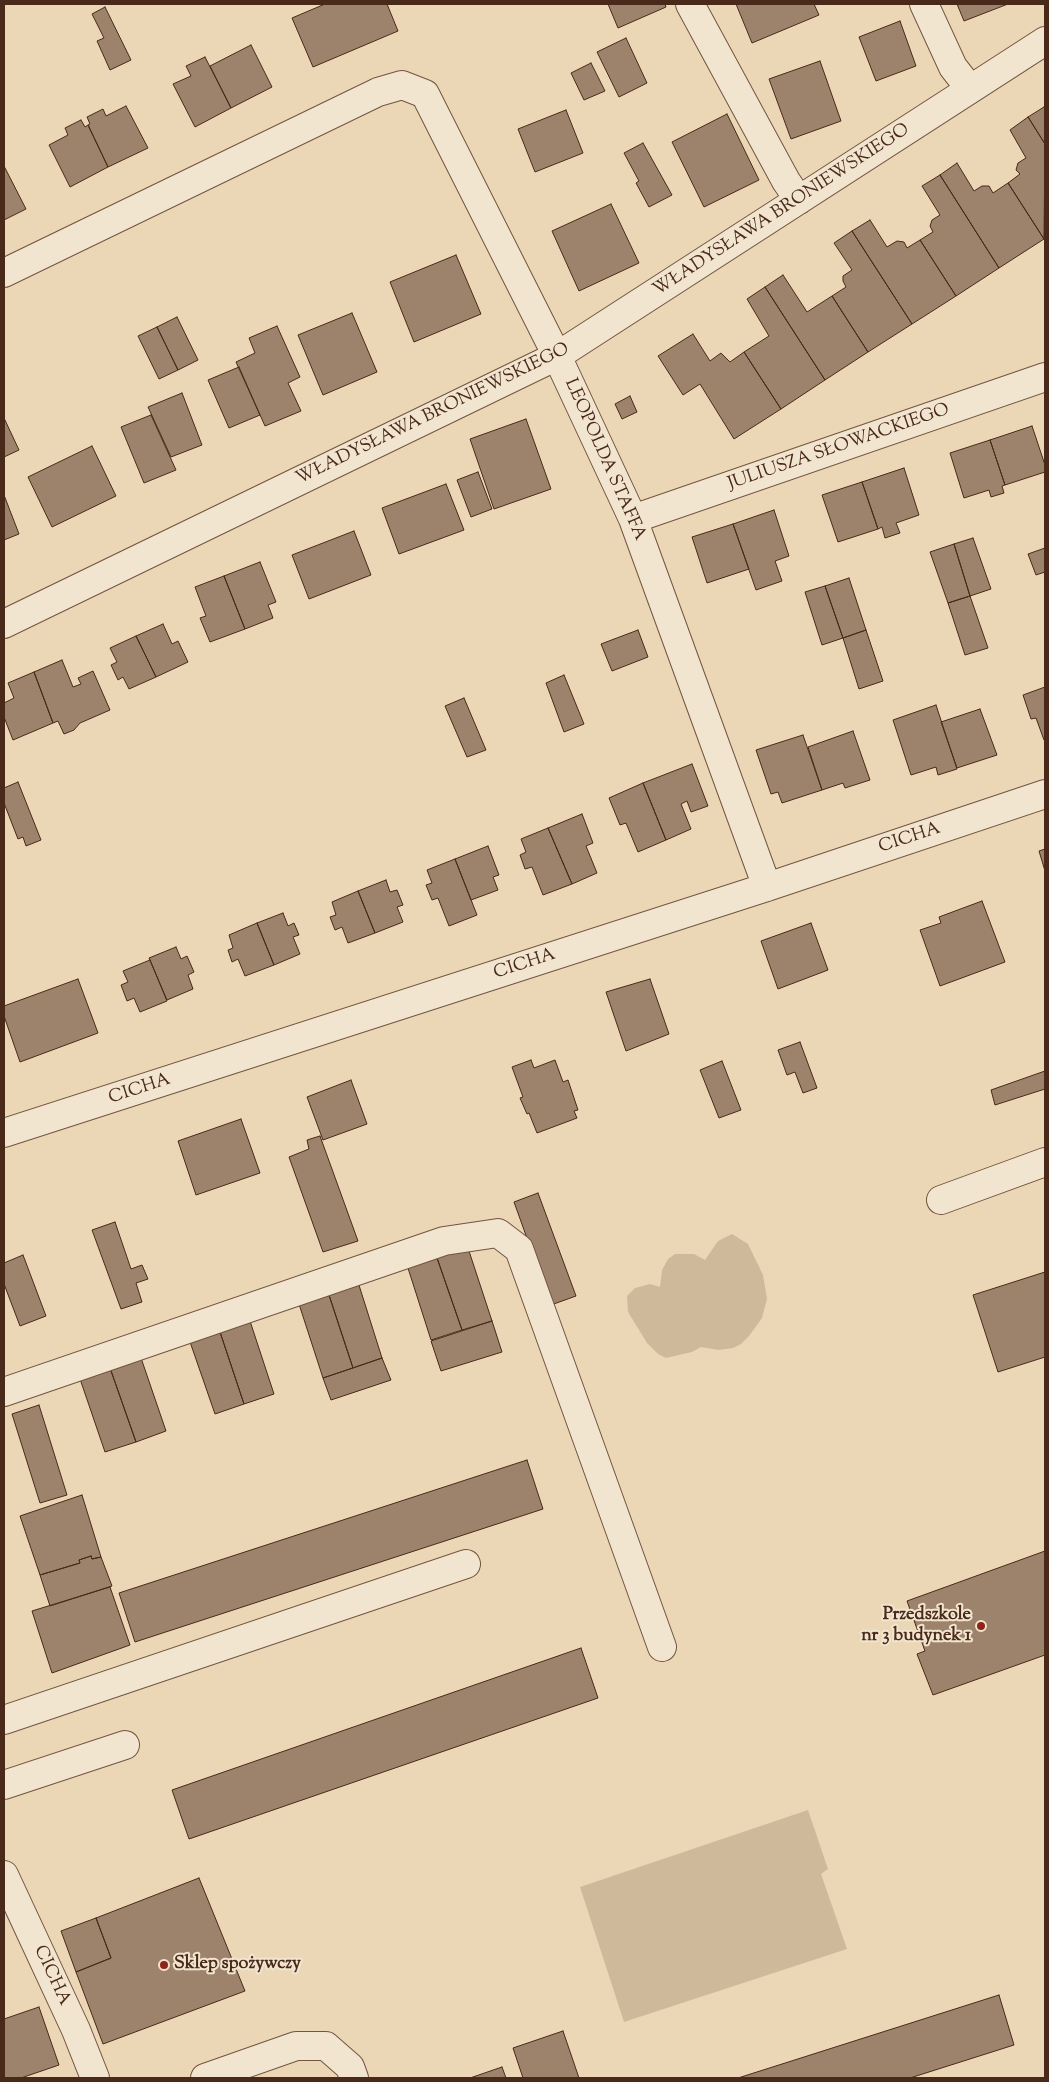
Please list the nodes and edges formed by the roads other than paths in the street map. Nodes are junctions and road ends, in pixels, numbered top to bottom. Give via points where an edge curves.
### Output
1 (690, 4) edge
2 (924, 4) edge
3 (1045, 41) edge
4 (970, 89) junction
5 (799, 200) junction
6 (4, 274) edge
7 (557, 356) junction
8 (1045, 377) edge
9 (633, 519) junction
10 (4, 624) edge
11 (1045, 794) edge
12 (767, 887) junction
13 (4, 1134) edge
14 (1045, 1162) edge
15 (941, 1200) dead end
16 (4, 1392) edge
17 (466, 1564) dead end
18 (662, 1647) dead end
19 (4, 1720) edge
20 (126, 1745) dead end
21 (4, 1785) edge
22 (4, 1876) edge
23 (95, 2078) edge
24 (204, 2078) edge
25 (354, 2078) edge

1 - 5 street
2 - 4 street via 953,67
3 - 4 street, WŁADYSŁAWA BRONIEWSKIEGO
4 - 5 street, WŁADYSŁAWA BRONIEWSKIEGO
5 - 7 street, WŁADYSŁAWA BRONIEWSKIEGO
6 - 7 street, LEOPOLDA STAFFA via 378,92 402,85 425,94
7 - 9 street, LEOPOLDA STAFFA
7 - 10 street, WŁADYSŁAWA BRONIEWSKIEGO
8 - 9 street, JULIUSZA SŁOWACKIEGO
9 - 12 street, LEOPOLDA STAFFA
11 - 12 street, CICHA
12 - 13 street, CICHA
14 - 15 street
16 - 18 street via 444,1241 498,1233 519,1249
17 - 19 street
20 - 21 street
22 - 23 street, CICHA
24 - 25 street via 296,2046 326,2046 350,2067

